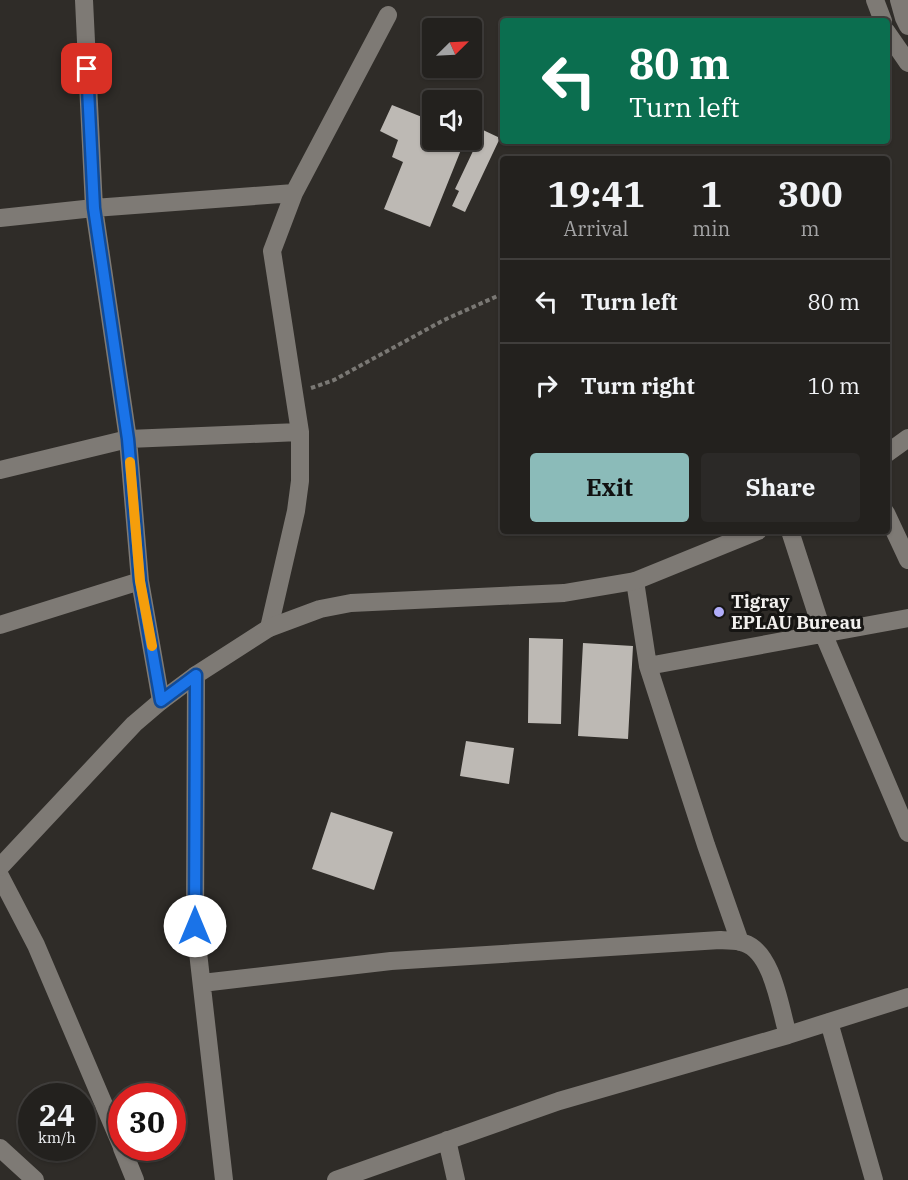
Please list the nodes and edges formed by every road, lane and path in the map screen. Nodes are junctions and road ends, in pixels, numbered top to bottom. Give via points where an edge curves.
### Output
1 (84, 0) edge
2 (875, 0) edge
3 (899, 0) edge
4 (388, 15) dead end
5 (881, 18) edge
6 (908, 26) edge
7 (890, 37) edge
8 (908, 63) edge
9 (294, 194) junction
10 (94, 208) junction
11 (0, 218) edge
12 (500, 295) edge
13 (294, 395) junction
14 (300, 432) junction
15 (908, 438) edge
16 (128, 439) junction
17 (890, 451) edge
18 (0, 470) edge
19 (890, 522) edge
20 (751, 534) edge
21 (791, 534) edge
22 (908, 560) edge
23 (140, 581) junction
24 (635, 581) junction
25 (908, 618) edge
26 (0, 625) edge
27 (269, 628) junction
28 (823, 633) junction
29 (648, 666) junction
30 (196, 675) junction
31 (161, 701) junction
32 (908, 833) edge
33 (0, 867) edge
34 (0, 876) edge
35 (740, 942) junction
36 (202, 983) junction
37 (908, 997) edge
38 (829, 1022) junction
39 (788, 1035) junction
40 (108, 1114) edge
41 (447, 1140) junction
42 (0, 1148) edge
43 (128, 1161) edge
44 (35, 1180) edge
45 (135, 1180) edge
46 (224, 1180) edge
47 (336, 1180) edge
48 (456, 1180) edge
49 (874, 1180) edge

1 - 10 street
2 - 5 street
3 - 6 street
4 - 9 street
7 - 8 street
9 - 10 street
9 - 13 street via 272,251
10 - 11 street
10 - 16 street
12 - 13 path via 444,320 334,380
13 - 14 street
14 - 16 street
14 - 27 street via 296,511
15 - 17 street
16 - 18 street
16 - 23 street
19 - 22 street
20 - 24 street
21 - 28 street
23 - 26 street
23 - 31 street
24 - 27 street via 564,593 351,603
24 - 29 street
25 - 28 street
27 - 30 street
28 - 29 street
28 - 32 street
29 - 35 street
30 - 31 street
30 - 36 street via 195,926
31 - 33 street via 134,724
34 - 40 street via 36,945
35 - 36 street via 720,940 391,961
35 - 39 street via 759,952 770,973
36 - 46 street
37 - 38 street
38 - 39 street
38 - 49 street
39 - 41 street via 560,1101
41 - 47 street
41 - 48 street
42 - 44 street
43 - 45 street

